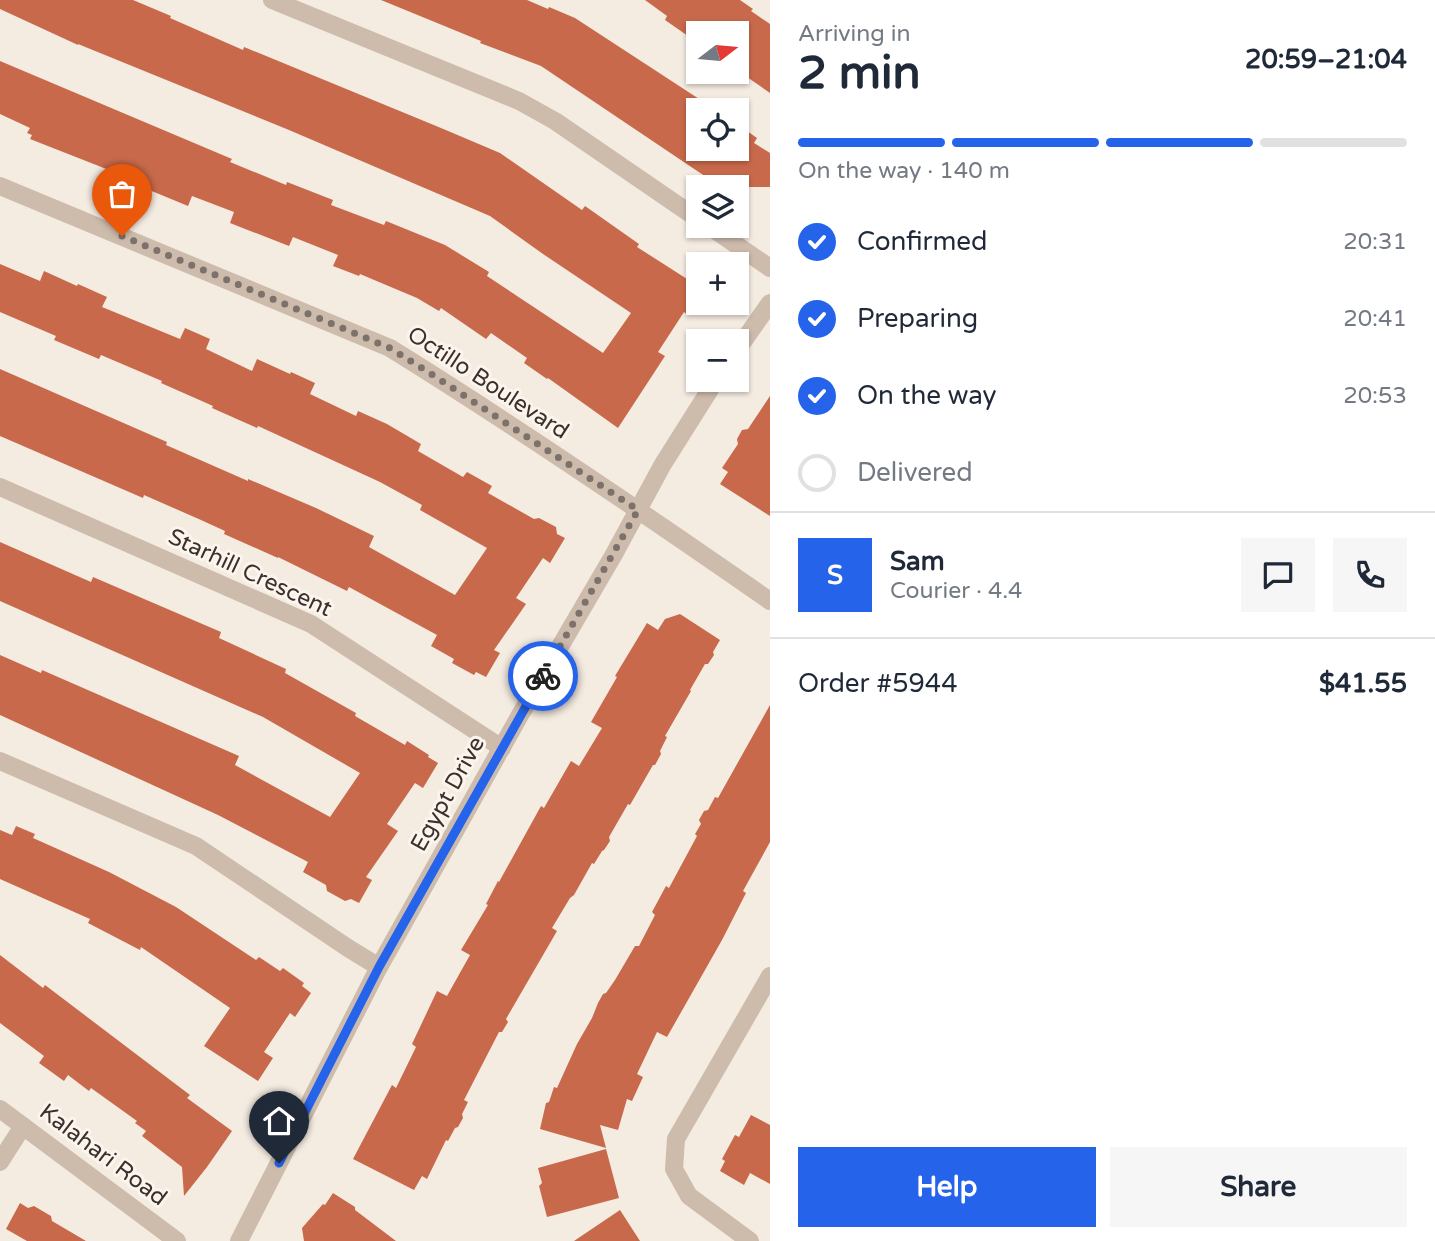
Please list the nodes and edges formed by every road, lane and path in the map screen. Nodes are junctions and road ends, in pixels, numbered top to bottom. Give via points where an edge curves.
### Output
1 (272, 0) edge
2 (0, 186) edge
3 (686, 211) edge
4 (726, 238) edge
5 (770, 268) edge
6 (770, 303) edge
7 (749, 333) edge
8 (708, 392) edge
9 (0, 487) edge
10 (638, 510) junction
11 (770, 601) edge
12 (502, 748) junction
13 (0, 761) edge
14 (379, 967) junction
15 (770, 976) edge
16 (0, 1109) edge
17 (23, 1126) junction
18 (0, 1161) edge
19 (177, 1241) edge
20 (239, 1241) edge
21 (750, 1241) edge

1 - 3 street via 519,101
2 - 10 street, Octillo Boulevard via 390,348
4 - 5 street
6 - 7 street
8 - 10 street, Egypt Drive
9 - 12 street, Starhill Crescent via 311,624
10 - 11 street, Octillo Boulevard
10 - 12 street, Egypt Drive
12 - 14 street, Egypt Drive
13 - 14 street via 195,846
14 - 20 street, Egypt Drive
15 - 21 street via 676,1139 674,1169 689,1196
16 - 17 street, Kalahari Road
17 - 18 street
17 - 19 street, Kalahari Road

